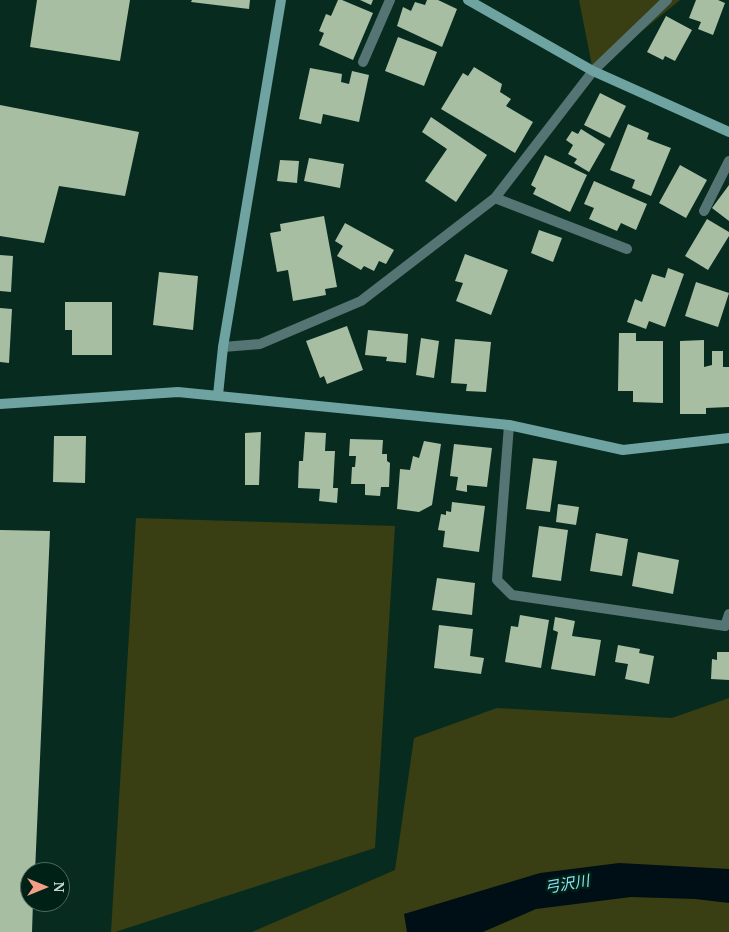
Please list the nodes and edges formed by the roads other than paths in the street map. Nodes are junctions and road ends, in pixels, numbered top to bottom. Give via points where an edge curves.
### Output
1 (282, 0) edge
2 (390, 0) edge
3 (468, 0) edge
4 (667, 0) edge
5 (363, 62) dead end
6 (594, 71) junction
7 (729, 132) edge
8 (729, 161) edge
9 (495, 198) junction
10 (704, 211) dead end
11 (627, 249) dead end
12 (223, 347) junction
13 (218, 395) junction
14 (0, 404) edge
15 (509, 425) junction
16 (729, 438) edge
17 (729, 614) edge
18 (727, 626) edge

1 - 12 street
2 - 5 street
3 - 6 street
4 - 6 street
6 - 7 street
6 - 9 street
8 - 10 street
9 - 11 street
9 - 12 street via 361,301 260,344
12 - 13 street
13 - 14 street via 178,392
13 - 15 street
15 - 16 street via 623,450
15 - 18 street via 497,580 512,595
17 - 18 street

